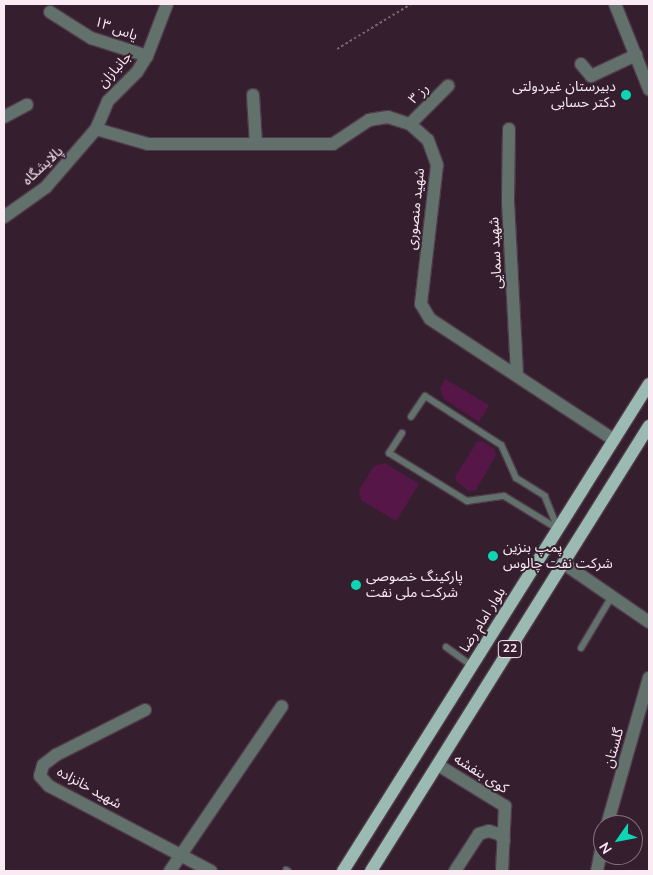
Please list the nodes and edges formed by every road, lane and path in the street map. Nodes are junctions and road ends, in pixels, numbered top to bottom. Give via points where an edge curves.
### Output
1 (167, 4) edge
2 (411, 4) edge
3 (615, 4) edge
4 (50, 12) dead end
5 (337, 49) dead end
6 (636, 55) junction
7 (147, 56) junction
8 (581, 64) dead end
9 (448, 86) dead end
10 (649, 89) edge
11 (253, 95) dead end
12 (28, 105) dead end
13 (4, 117) edge
14 (410, 124) junction
15 (96, 129) junction
16 (508, 129) dead end
17 (256, 144) junction
18 (4, 217) edge
19 (517, 376) junction
20 (649, 384) edge
21 (411, 417) dead end
22 (649, 426) edge
23 (402, 433) dead end
24 (614, 440) junction
25 (558, 529) junction
26 (577, 540) junction
27 (564, 563) junction
28 (612, 596) junction
29 (649, 622) edge
30 (446, 647) dead end
31 (581, 648) dead end
32 (472, 666) junction
33 (492, 678) junction
34 (649, 678) edge
35 (282, 706) dead end
36 (145, 710) dead end
37 (438, 765) junction
38 (610, 815) edge
39 (504, 840) junction
40 (181, 854) junction
41 (170, 871) edge
42 (211, 871) edge
43 (343, 871) edge
44 (371, 871) edge
45 (455, 871) edge
46 (502, 871) edge

1 - 7 street, جانبازان
2 - 5 path
3 - 6 street
4 - 7 street, یاس ۱۳ via 91,38
6 - 8 street via 591,76
6 - 10 street
7 - 15 street, جانبازان via 137,72 108,101
9 - 14 street, رز ۳
11 - 17 street
12 - 13 street
14 - 17 street, شهید منصوری via 388,117 369,120 333,144
14 - 19 street, شهید منصوری via 428,140 437,165 421,304 430,319
15 - 17 street, شهید منصوری via 148,144
15 - 18 street, پالایشگاه via 46,187
16 - 19 street, شهید سمایی via 508,202
19 - 24 street, شهید منصوری
20 - 24 main road, بلوار امام رضا
21 - 25 lane via 425,396 501,444 516,478 545,496
22 - 26 main road, 22
23 - 25 lane via 389,453 404,463 467,501 504,496
24 - 25 main road, بلوار امام رضا
25 - 26 main road
25 - 32 main road, بلوار امام رضا
26 - 27 main road, 22
27 - 28 street
27 - 33 main road, 22
28 - 29 street
28 - 31 lane
30 - 32 lane
32 - 33 main road
32 - 43 main road, بلوار امام رضا
33 - 37 main road, 22
34 - 38 street, گلستان
35 - 40 street
36 - 40 street, شهید خانزاده via 56,755 43,766 40,776 49,786
37 - 39 street, کوی بنفشه via 505,806
37 - 44 main road, 22
39 - 45 street via 499,834 489,831 480,834
39 - 46 street, کوی بنفشه
40 - 41 street
40 - 42 street, شهید خانزاده

